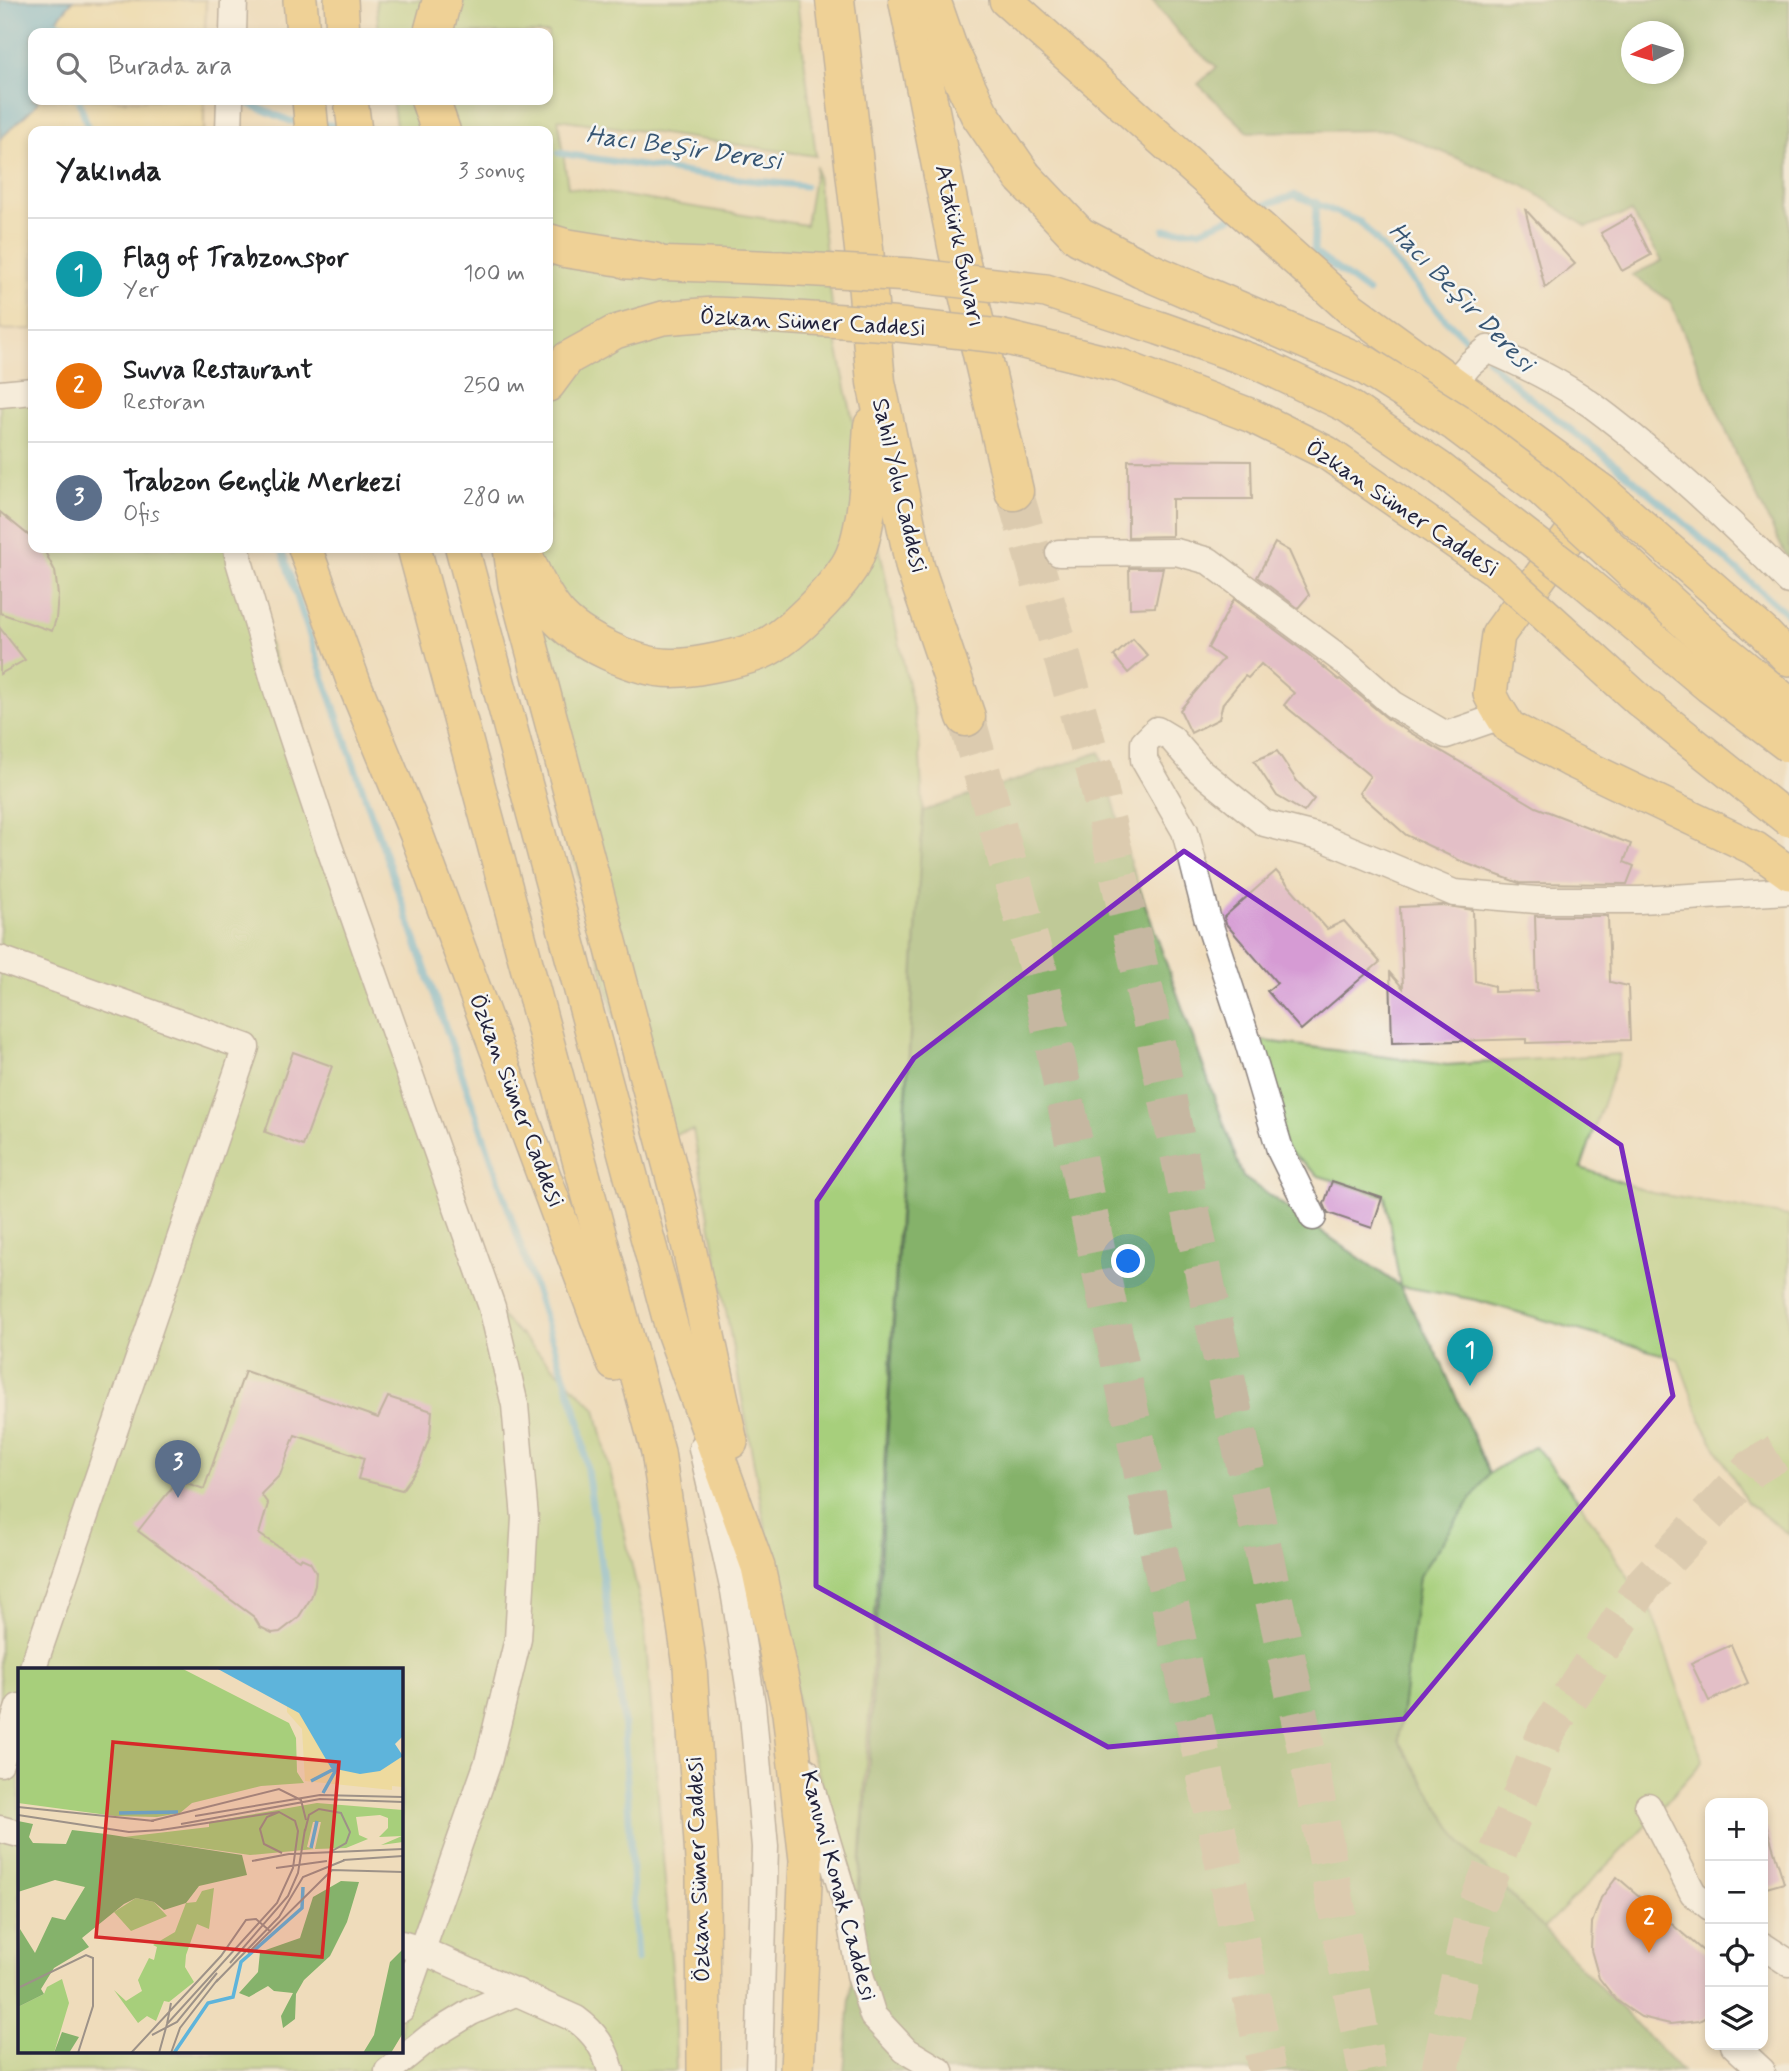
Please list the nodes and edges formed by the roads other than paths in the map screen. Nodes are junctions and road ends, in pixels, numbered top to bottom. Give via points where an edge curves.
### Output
1 (341, 0) edge
2 (442, 0) edge
3 (908, 0) edge
4 (931, 0) edge
5 (1006, 0) edge
6 (831, 11) edge
7 (342, 28) edge
8 (434, 28) edge
9 (230, 105) edge
10 (309, 105) edge
11 (352, 105) edge
12 (432, 105) edge
13 (229, 126) edge
14 (312, 126) edge
15 (354, 126) edge
16 (439, 126) edge
17 (553, 244) edge
18 (553, 260) edge
19 (653, 262) junction
20 (1470, 365) junction
21 (553, 378) edge
22 (876, 382) junction
23 (28, 391) edge
24 (0, 394) edge
25 (1014, 491) tunnel mouth
26 (1602, 491) junction
27 (238, 553) edge
28 (307, 553) edge
29 (415, 553) edge
30 (463, 553) edge
31 (511, 553) edge
32 (522, 553) edge
33 (1059, 553) dead end
34 (1789, 580) edge
35 (1789, 659) edge
36 (1789, 707) edge
37 (1501, 716) junction
38 (966, 717) tunnel mouth
39 (1789, 746) edge
40 (1789, 820) edge
41 (1789, 873) edge
42 (1789, 891) edge
43 (0, 959) edge
44 (1313, 1217) dead end
45 (672, 1329) junction
46 (758, 1567) junction
47 (690, 1666) junction
48 (33, 1668) edge
49 (18, 1710) edge
50 (789, 1713) junction
51 (0, 1763) edge
52 (1648, 1806) dead end
53 (0, 1829) edge
54 (18, 1835) edge
55 (1705, 1903) edge
56 (411, 1947) edge
57 (1768, 1949) edge
58 (1789, 1963) edge
59 (517, 1992) junction
60 (402, 2003) edge
61 (1739, 2050) edge
62 (385, 2054) edge
63 (379, 2071) edge
64 (388, 2071) edge
65 (611, 2071) edge
66 (705, 2071) edge
67 (759, 2071) edge
68 (797, 2071) edge
69 (940, 2071) edge
70 (1762, 2071) edge

1 - 7 main road
2 - 8 highway
3 - 25 highway, Atatürk Bulvarı via 958,251
4 - 36 highway, bridge via 979,113 1023,177 1079,236 1142,269 1365,365 1457,423 1542,487 1710,642
5 - 20 main road via 1350,308
6 - 22 highway, Sahil Yolu Caddesi via 850,133
9 - 13 street
10 - 14 main road
11 - 15 main road
12 - 16 highway
17 - 19 highway
18 - 19 main road, Özkan Sümer Caddesi
19 - 39 main road, Özkan Sümer Caddesi, bridge via 911,275 1046,292 1258,363 1348,406 1439,468
20 - 26 main road
20 - 34 street via 1534,370 1591,404
21 - 40 main road, Özkan Sümer Caddesi, bridge via 568,358 615,332 663,318 714,314 890,324 999,336 1121,366 1252,416 1327,453 1496,570 1639,700
22 - 32 highway via 868,491 862,532 850,566 802,623 762,649 672,668 628,659 588,641 556,614
22 - 38 highway, Sahil Yolu Caddesi via 915,567
23 - 24 street
26 - 35 main road
26 - 37 main road via 1498,635 1490,694
27 - 56 street via 321,822 492,1307 515,1405 525,1518 518,1639 488,1762
28 - 47 main road, Özkan Sümer Caddesi via 611,1352
29 - 47 main road, Özkan Sümer Caddesi via 659,1452
30 - 45 main road
31 - 46 main road via 515,585 678,1197
33 - 37 street via 1176,552 1209,561 1345,662 1393,705 1446,735
37 - 41 main road via 1509,727 1557,754 1756,849
42 - 44 street via 1536,901 1454,893 1323,838 1264,823 1157,730 1144,743 1144,760 1185,831 1280,1150
43 - 48 street via 246,1047
45 - 46 main road
45 - 67 street via 734,1591 752,1704 765,1847
46 - 50 main road
47 - 66 main road, Özkan Sümer Caddesi via 703,1876
49 - 51 street
50 - 68 main road via 806,1860
50 - 69 street, Kanuni Konak Caddesi via 849,1914 873,2016 905,2050
52 - 55 street via 1693,1893
53 - 54 street
56 - 59 street
56 - 60 street
57 - 58 street
59 - 64 street via 471,2012
59 - 65 street via 593,2031
61 - 70 street
62 - 63 street

